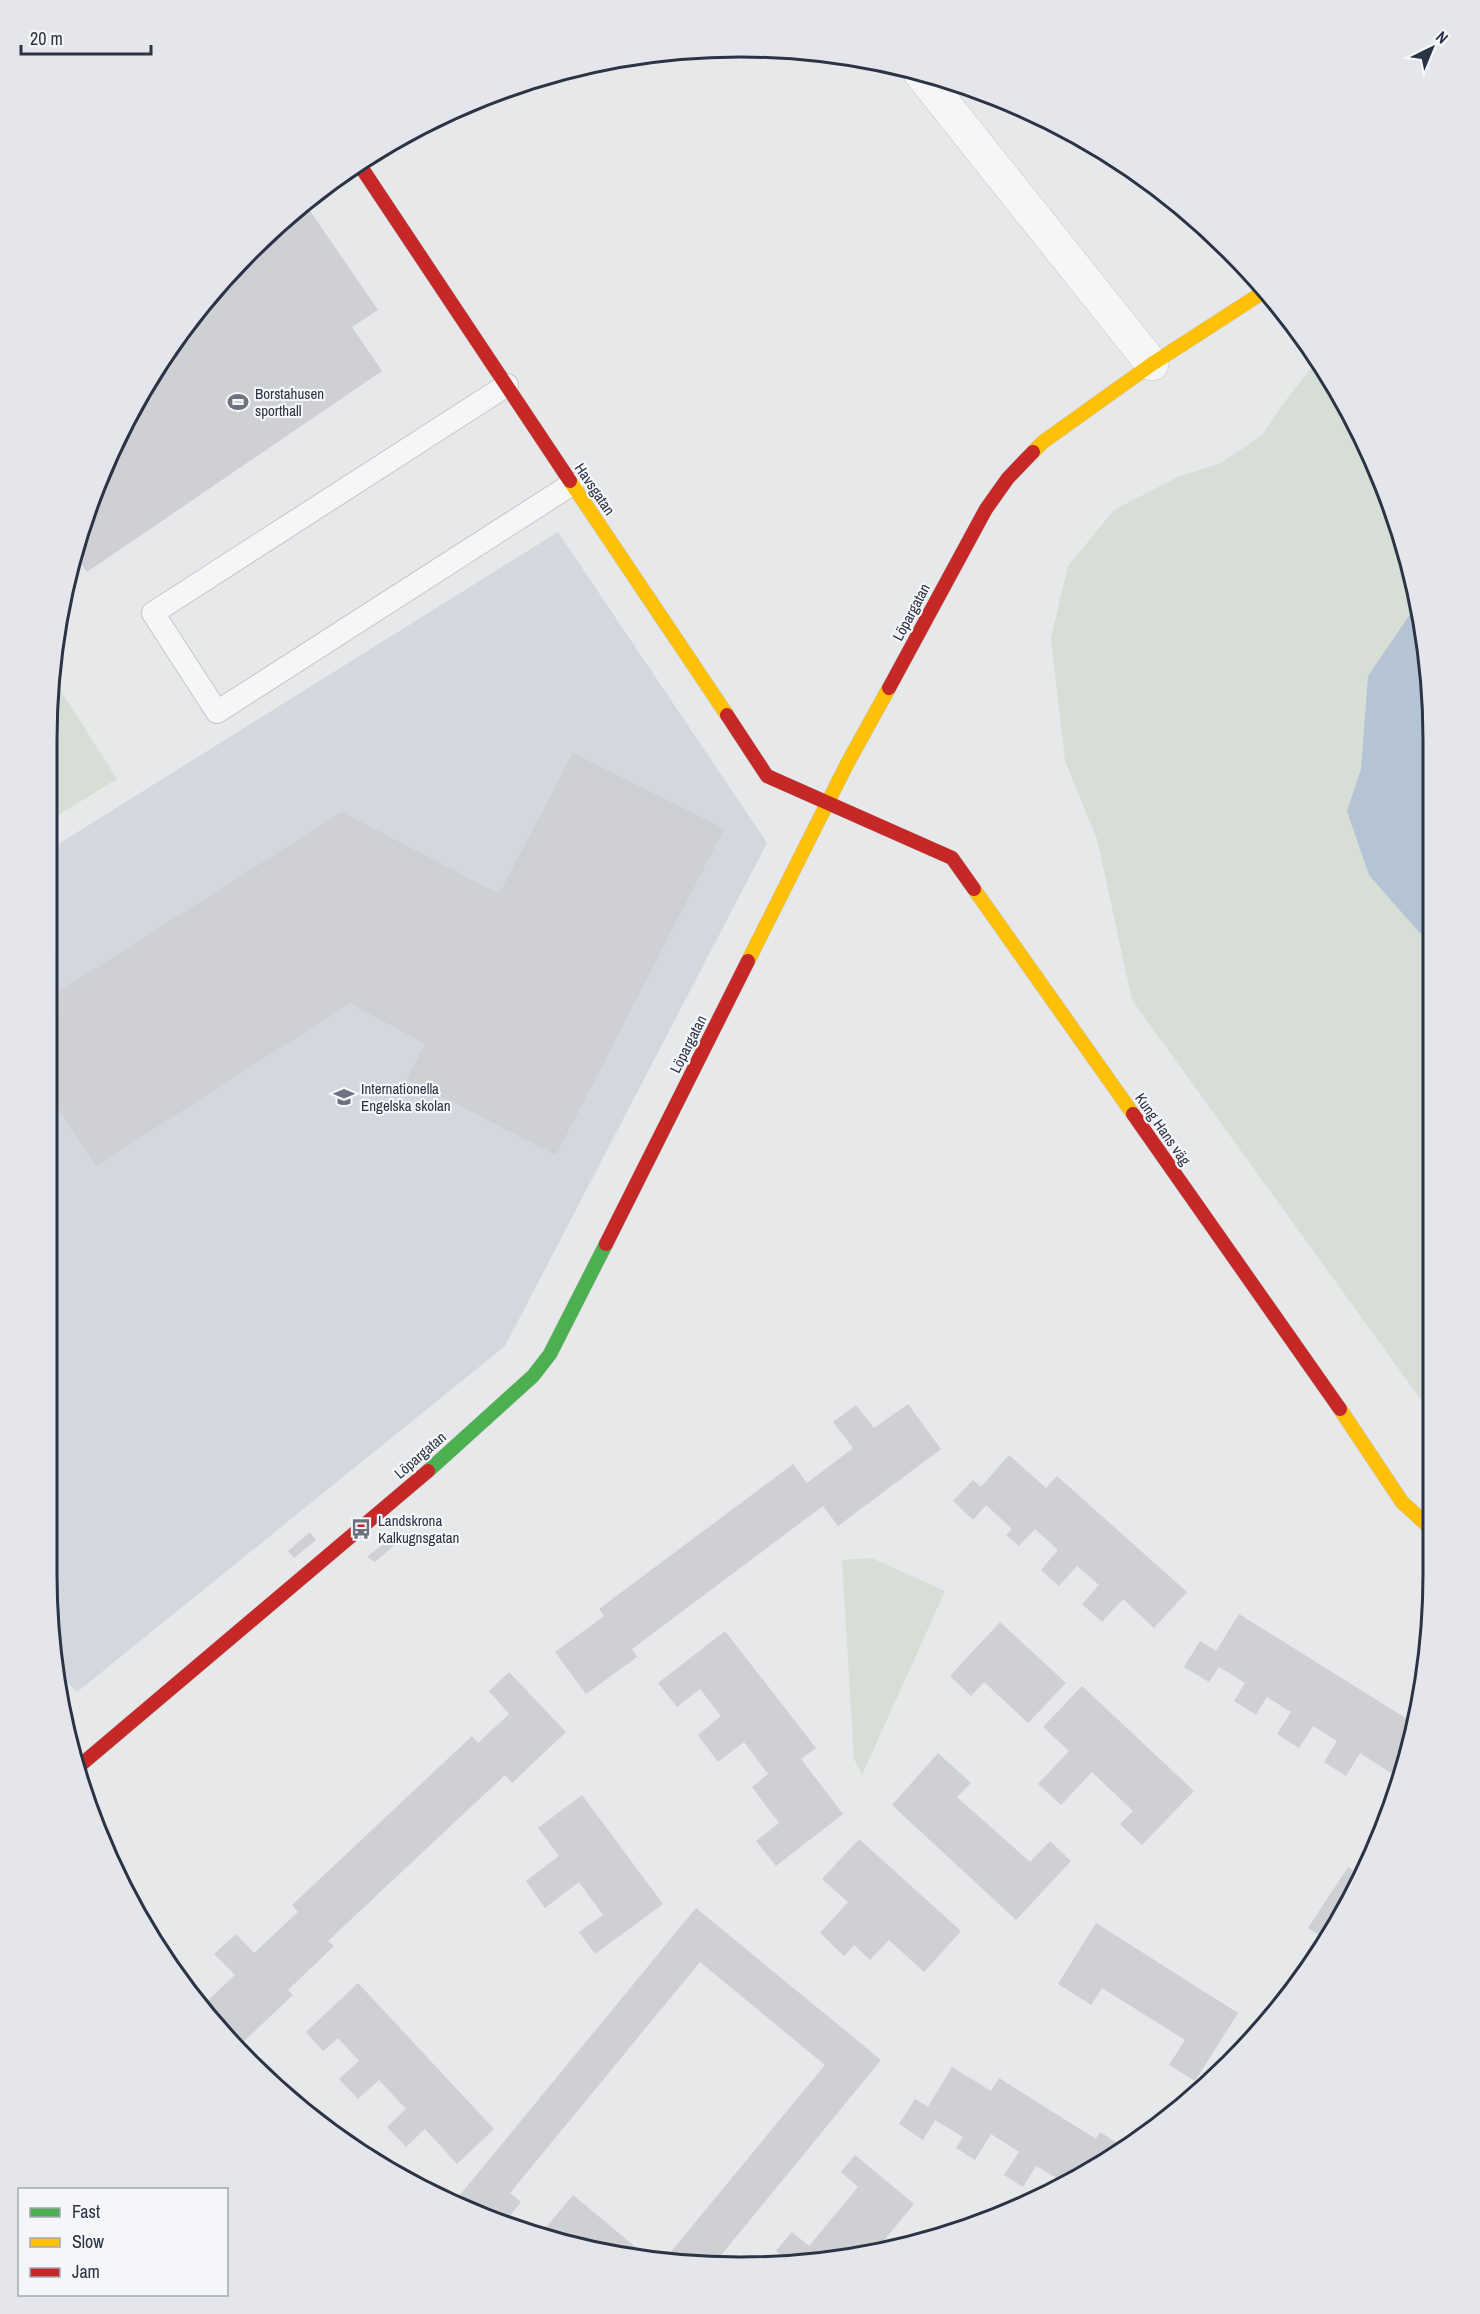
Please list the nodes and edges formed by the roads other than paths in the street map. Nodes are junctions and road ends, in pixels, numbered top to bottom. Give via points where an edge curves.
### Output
1 (928, 83) edge
2 (363, 171) edge
3 (1258, 295) edge
4 (1152, 364) junction
5 (507, 386) junction
6 (572, 484) junction
7 (827, 804) junction
8 (1423, 1521) edge
9 (83, 1763) edge

1 - 4 street
2 - 5 street, Havsgatan
3 - 4 street, Löpargatan
4 - 7 street, Löpargatan via 1043,441 1008,477 986,509
5 - 6 street, Havsgatan
5 - 6 lane via 153,613 217,712
6 - 7 street, Havsgatan via 767,776
7 - 8 street, Kung Hans väg via 952,858 1402,1502
7 - 9 street, Löpargatan via 550,1354 533,1376 361,1529

